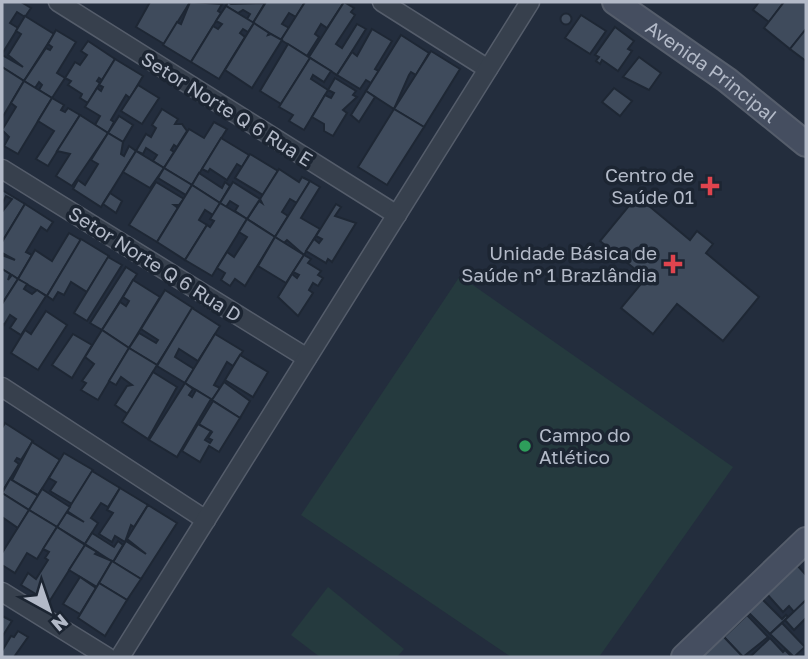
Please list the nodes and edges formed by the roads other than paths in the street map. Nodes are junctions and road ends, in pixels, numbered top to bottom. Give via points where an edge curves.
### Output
1 (58, 2) edge
2 (382, 2) edge
3 (530, 2) edge
4 (615, 2) edge
5 (488, 69) junction
6 (806, 144) edge
7 (2, 169) edge
8 (397, 215) junction
9 (307, 358) junction
10 (2, 387) edge
11 (206, 520) junction
12 (803, 550) edge
13 (2, 592) edge
14 (107, 657) edge
15 (120, 657) edge
16 (684, 657) edge

1 - 8 street, Setor Norte Q 6 Rua E
2 - 5 street
3 - 5 street
4 - 6 street, Avenida Principal via 727,80
5 - 8 street
7 - 9 street, Setor Norte Q 6 Rua D
8 - 9 street
9 - 11 street
10 - 11 street
11 - 15 street
12 - 16 street
13 - 14 street

